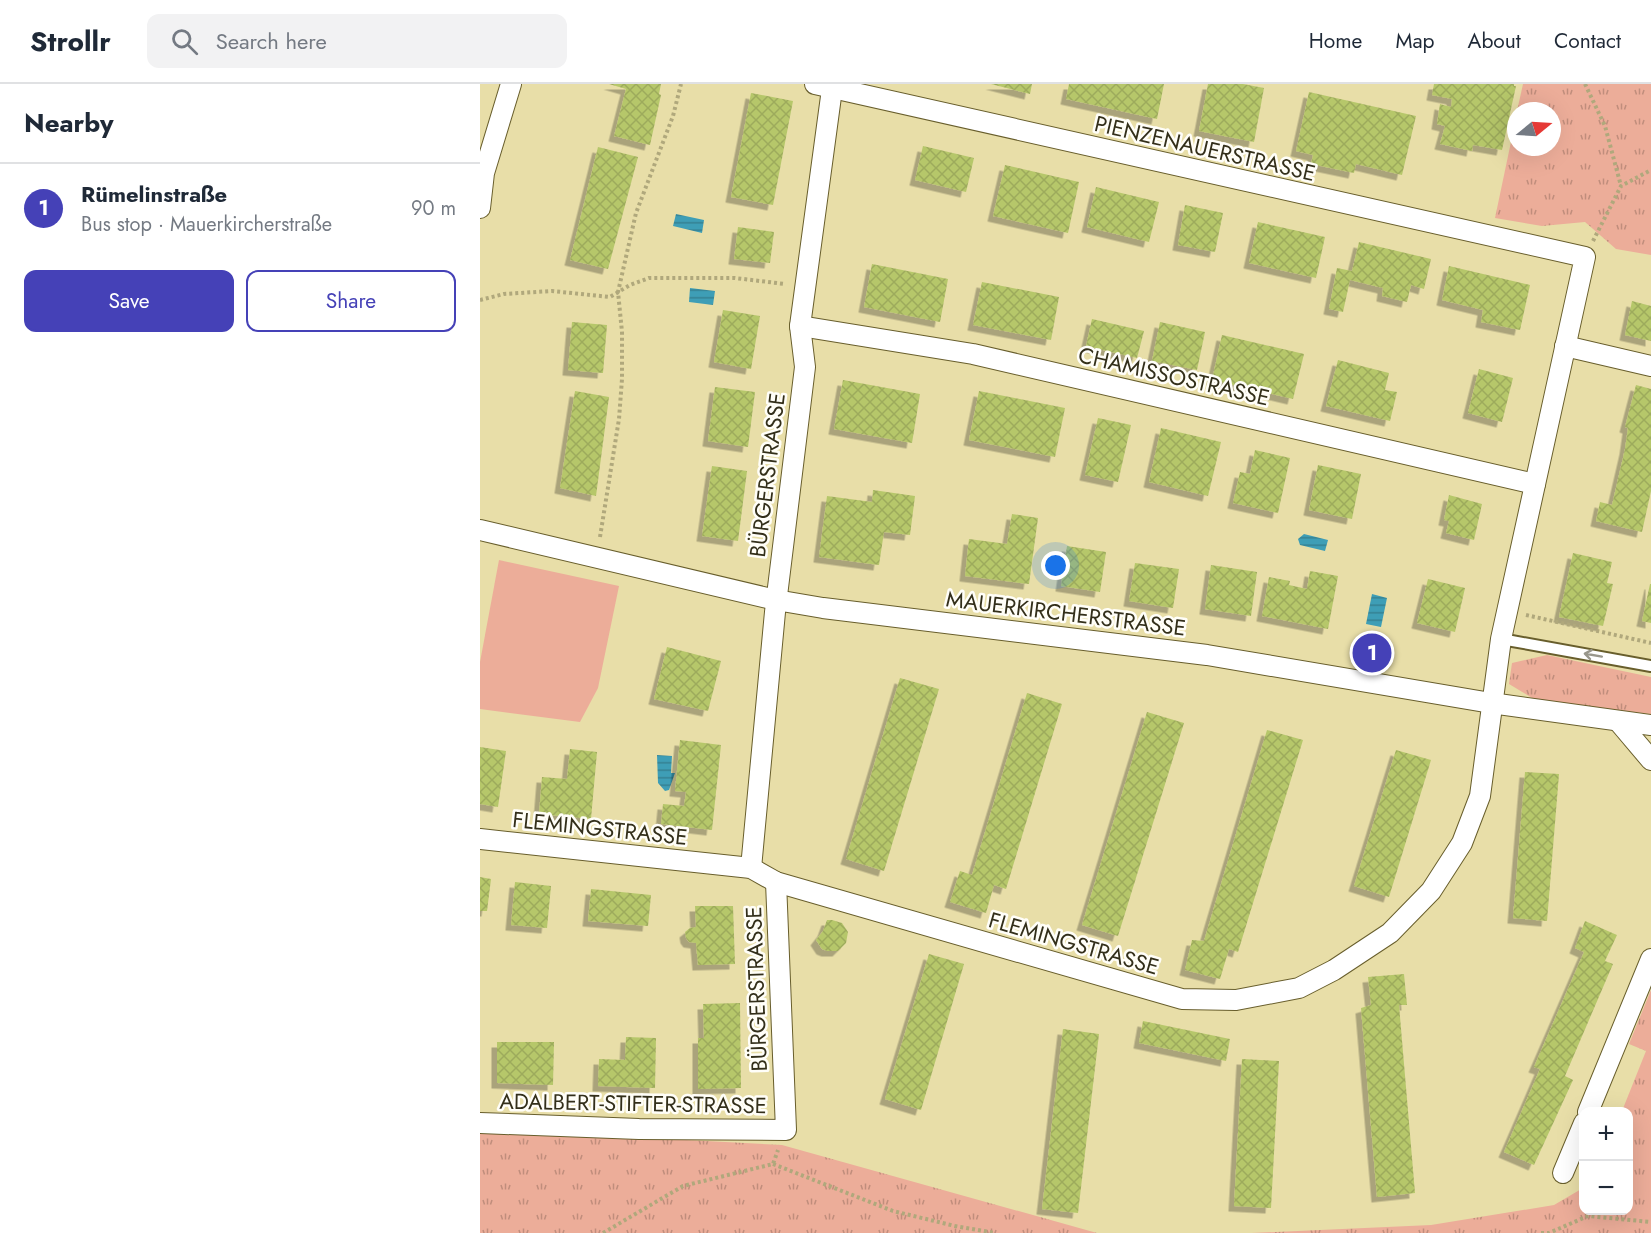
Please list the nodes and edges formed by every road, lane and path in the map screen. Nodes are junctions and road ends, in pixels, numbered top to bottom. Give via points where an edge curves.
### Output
1 (511, 84) edge
2 (681, 84) edge
3 (1585, 84) edge
4 (823, 86) edge
5 (1651, 170) edge
6 (1621, 186) junction
7 (480, 208) edge
8 (1585, 257) junction
9 (805, 286) junction
10 (618, 292) junction
11 (480, 300) edge
12 (800, 326) junction
13 (1565, 345) junction
14 (1651, 366) edge
15 (1535, 484) junction
16 (480, 530) edge
17 (596, 557) junction
18 (776, 600) junction
19 (1507, 611) junction
20 (1501, 639) junction
21 (1651, 643) edge
22 (1651, 666) edge
23 (1491, 703) junction
24 (1618, 721) junction
25 (1651, 725) edge
26 (1651, 760) edge
27 (480, 839) edge
28 (751, 868) junction
29 (776, 882) junction
30 (1651, 959) edge
31 (1590, 1107) edge
32 (480, 1123) edge
33 (786, 1130) junction
34 (1579, 1135) edge
35 (773, 1164) junction
36 (1563, 1173) dead end
37 (1651, 1222) edge
38 (603, 1233) edge
39 (995, 1233) edge
40 (1541, 1233) edge

1 - 7 street via 484,173
2 - 10 path via 636,213
3 - 6 path via 1605,126
4 - 8 street, PIENZENAUERSTRASSE
4 - 9 street, BÜRGERSTRASSE
5 - 6 path
6 - 8 path
8 - 13 street, FLEMINGSTRASSE
9 - 10 path via 735,278 649,278
9 - 12 street, BÜRGERSTRASSE
10 - 11 path via 610,297 552,291
10 - 17 path via 622,332 619,419
12 - 15 street, CHAMISSOSTRASSE via 973,354
12 - 18 street, BÜRGERSTRASSE via 805,367
13 - 14 street
13 - 15 street, FLEMINGSTRASSE
15 - 19 street, FLEMINGSTRASSE
16 - 17 street, MAUERKIRCHERSTRASSE
17 - 18 street, MAUERKIRCHERSTRASSE
18 - 23 street, MAUERKIRCHERSTRASSE via 1207,655
18 - 28 street, BÜRGERSTRASSE
19 - 20 street, FLEMINGSTRASSE
19 - 21 path
22 -> 20 lane
20 - 23 street, FLEMINGSTRASSE
23 - 24 street, MAUERKIRCHERSTRASSE
23 - 29 street, FLEMINGSTRASSE via 1480,796 1462,843 1431,891 1390,933 1299,988 1236,999 1182,999
24 - 25 street, MAUERKIRCHERSTRASSE
24 - 26 street
27 - 28 street, FLEMINGSTRASSE
28 - 29 street, FLEMINGSTRASSE
29 - 33 street, BÜRGERSTRASSE
30 - 31 street
32 - 33 street, ADALBERT-STIFTER-STRASSE
33 - 35 path
34 - 36 street
35 - 38 path via 682,1186
35 - 39 path via 892,1211
37 - 40 path via 1588,1216 1550,1233

